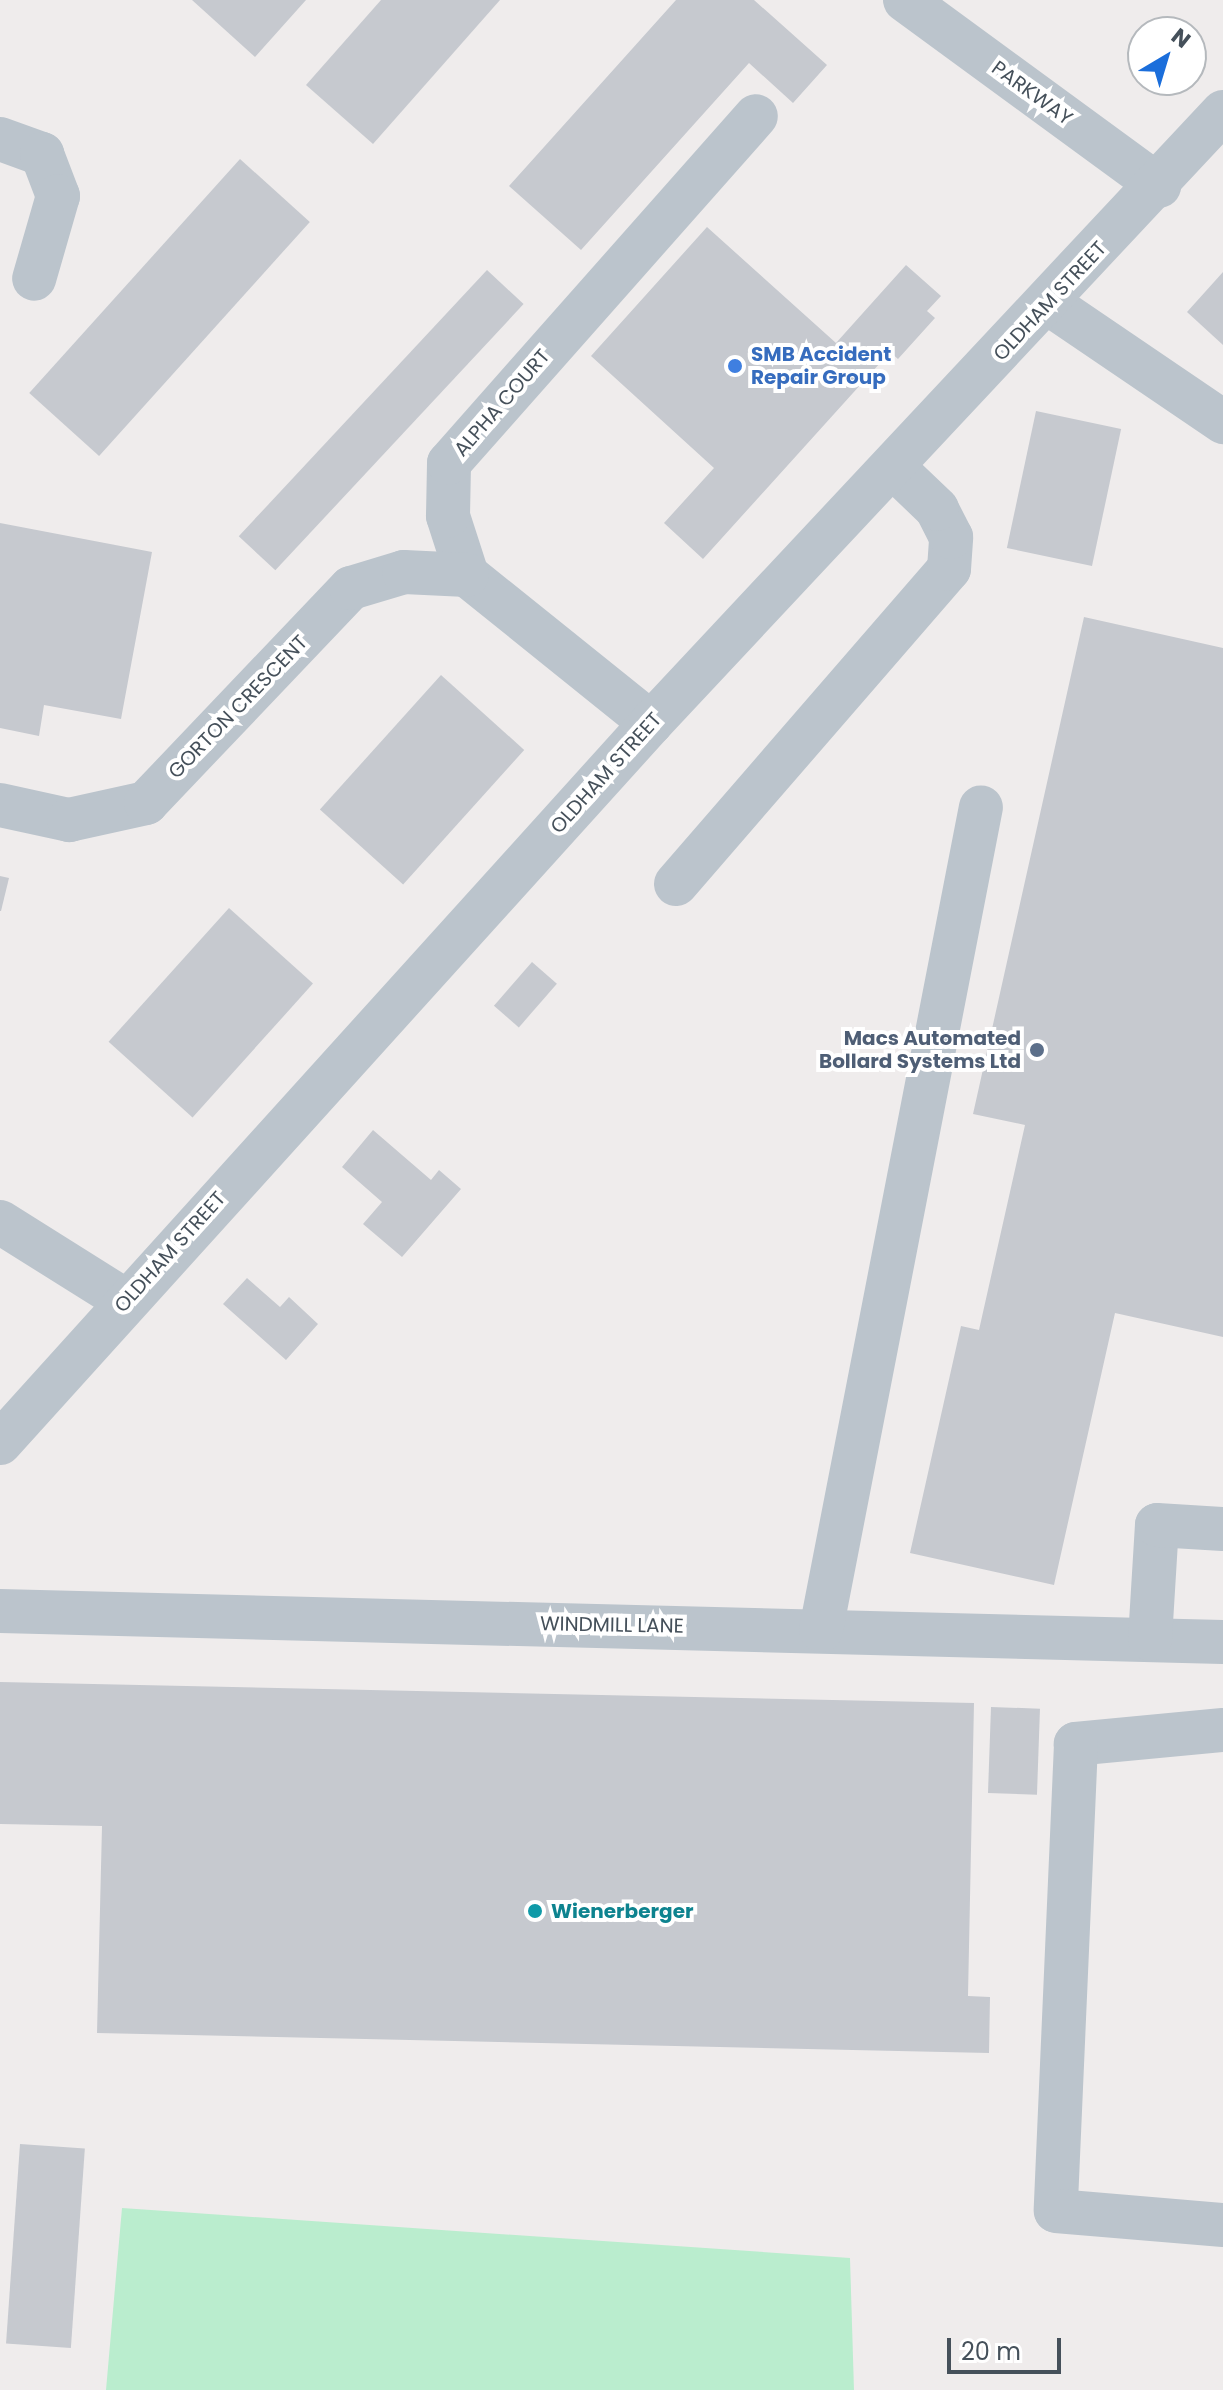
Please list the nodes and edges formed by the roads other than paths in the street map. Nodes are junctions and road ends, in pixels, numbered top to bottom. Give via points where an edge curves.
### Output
1 (905, 0) edge
2 (1223, 112) edge
3 (756, 116) dead end
4 (0, 139) edge
5 (1159, 186) junction
6 (34, 279) dead end
7 (1048, 303) junction
8 (1223, 422) edge
9 (893, 467) junction
10 (467, 575) junction
11 (651, 723) junction
12 (0, 805) edge
13 (981, 807) dead end
14 (676, 884) dead end
15 (0, 1222) edge
16 (126, 1301) junction
17 (0, 1443) edge
18 (1223, 1529) edge
19 (0, 1611) edge
20 (821, 1630) junction
21 (1150, 1639) junction
22 (1223, 1642) edge
23 (1223, 1730) edge
24 (1223, 2225) edge

1 - 5 street, PARKWAY
2 - 5 street, OLDHAM STREET
3 - 10 street, ALPHA COURT via 449,463 448,516
4 - 6 street via 42,154 58,196
5 - 7 street, OLDHAM STREET
7 - 8 street
7 - 9 street, OLDHAM STREET
9 - 11 street, OLDHAM STREET
9 - 14 street via 937,509 951,537 949,569
10 - 11 street
10 - 12 street, GORTON CRESCENT via 404,572 351,588 146,803 69,820
11 - 16 street, OLDHAM STREET
13 - 20 street
15 - 16 street
16 - 17 street, OLDHAM STREET
18 - 21 street via 1157,1525
19 - 20 street, WINDMILL LANE
20 - 21 street, WINDMILL LANE
21 - 22 street, WINDMILL LANE
23 - 24 street via 1076,1744 1056,2211

